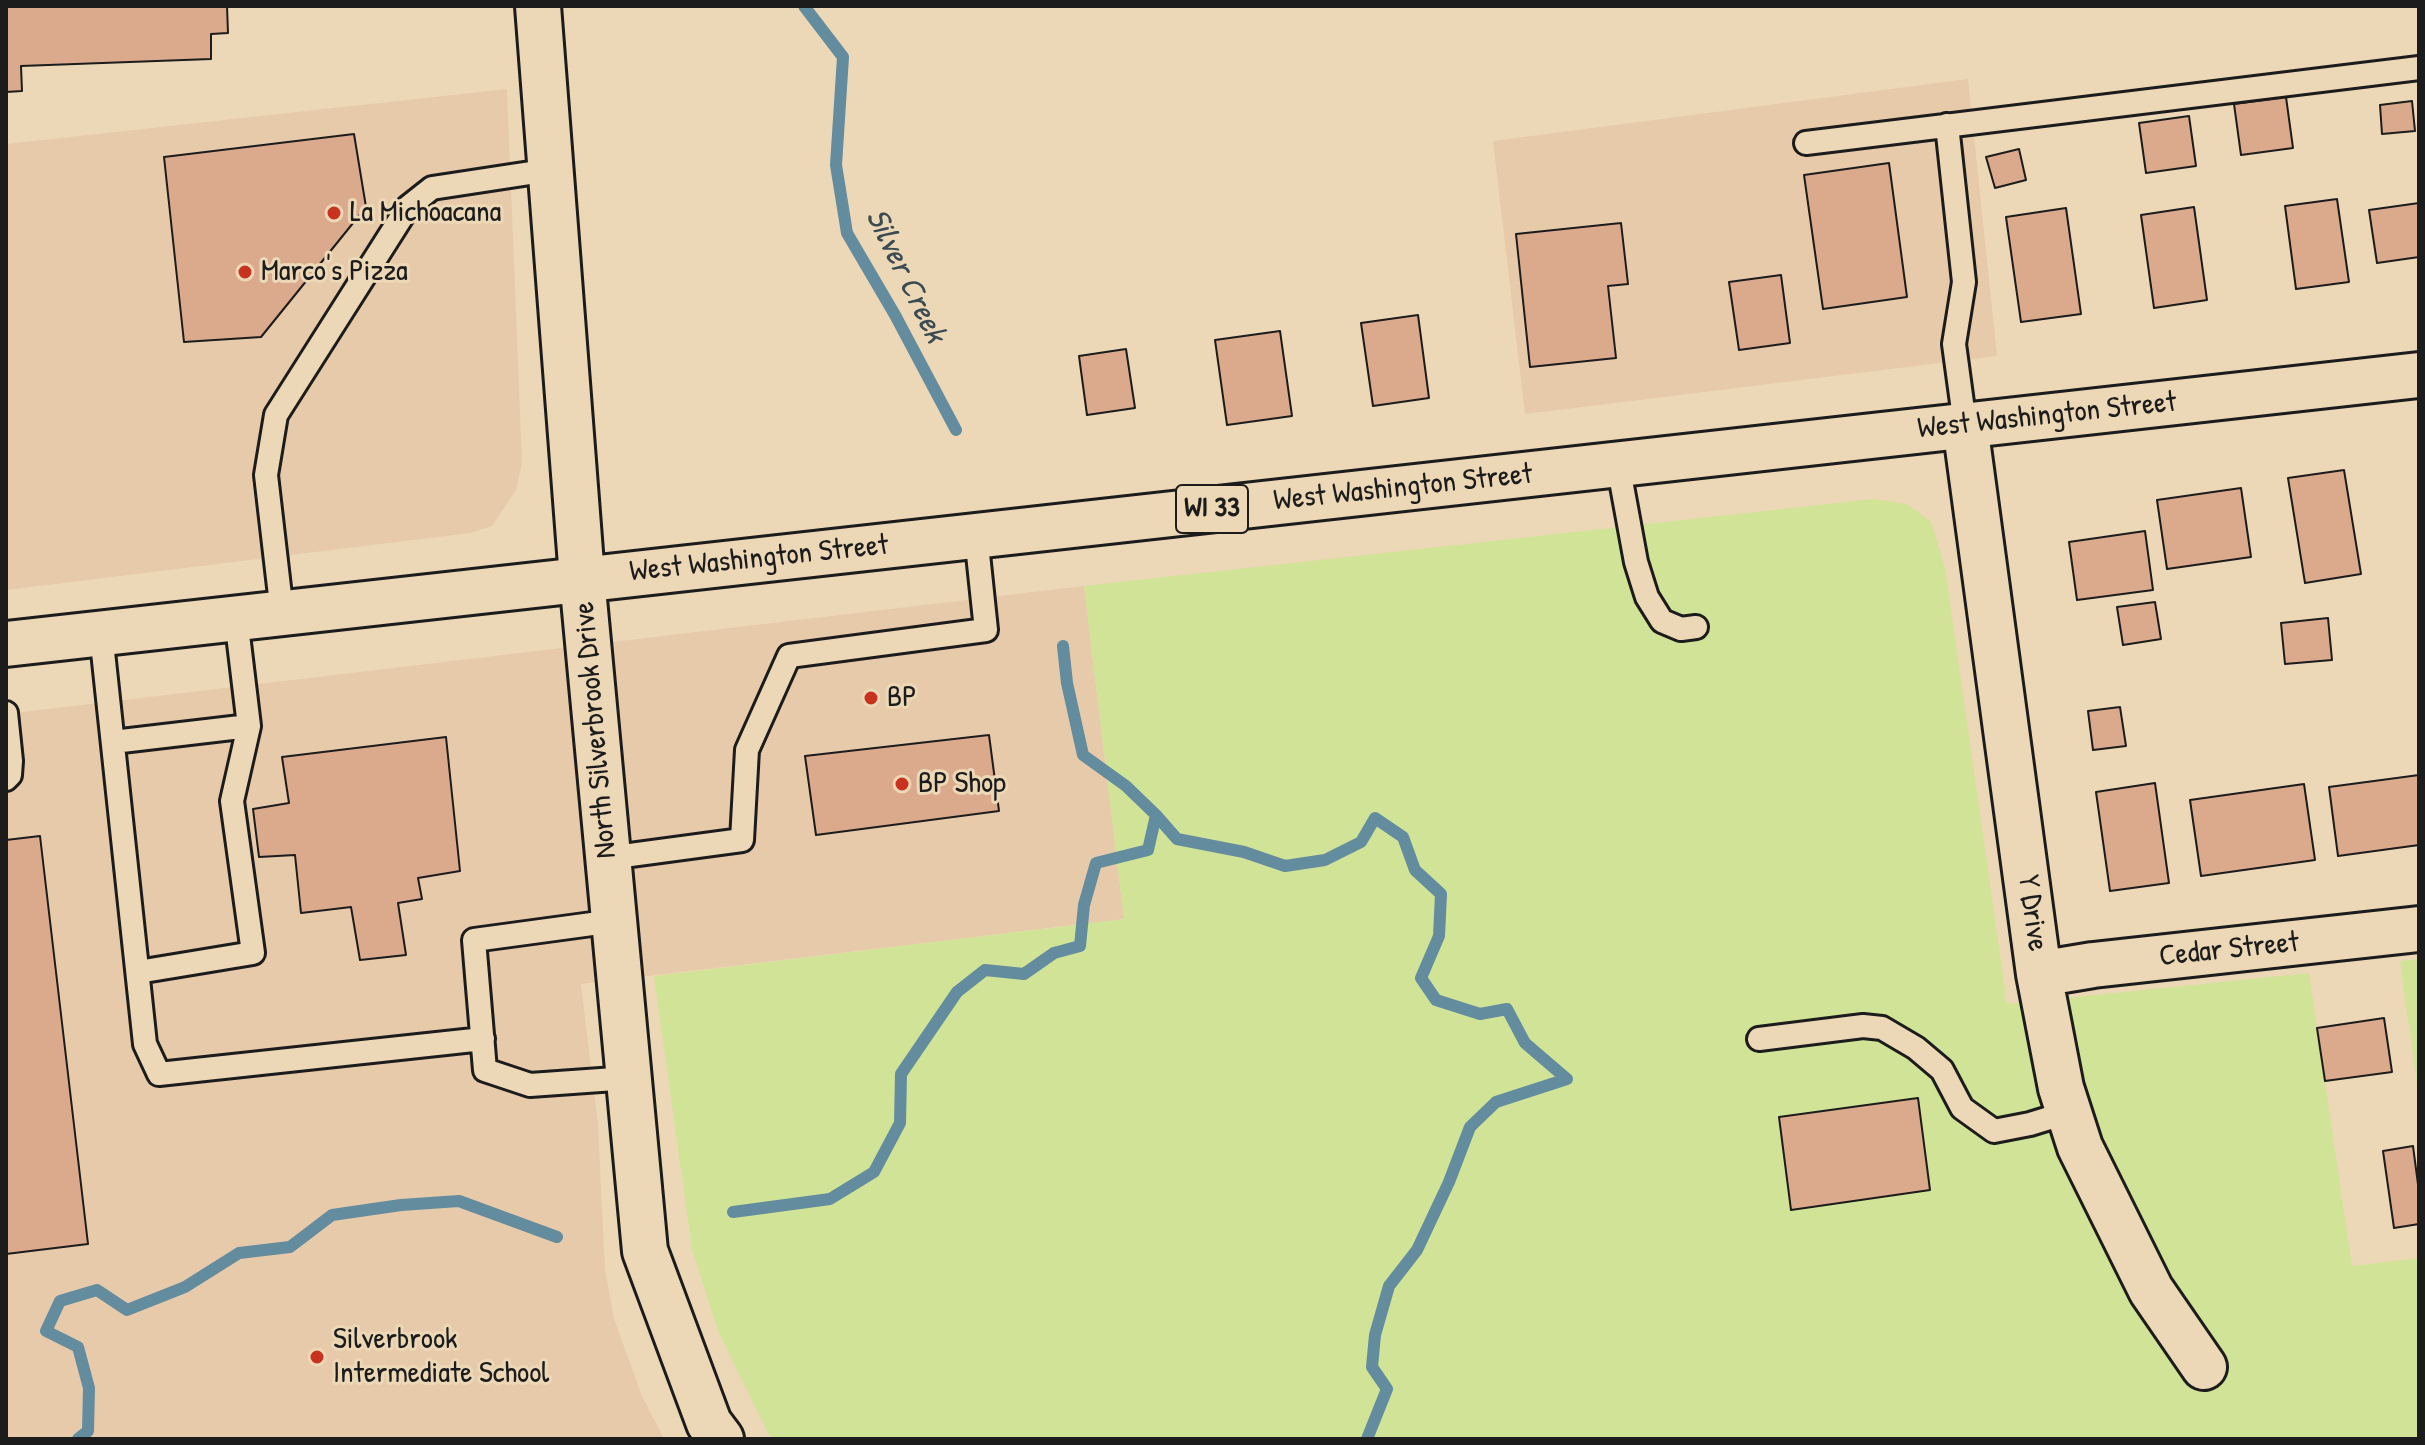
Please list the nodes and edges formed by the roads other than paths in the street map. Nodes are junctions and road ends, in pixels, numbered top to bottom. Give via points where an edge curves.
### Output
1 (538, 6) edge
2 (2419, 68) edge
3 (1947, 125) junction
4 (1806, 143) dead end
5 (550, 170) junction
6 (2419, 375) edge
7 (1965, 425) junction
8 (1618, 464) junction
9 (976, 535) junction
10 (582, 578) junction
11 (282, 613) junction
12 (236, 618) junction
13 (1696, 627) dead end
14 (101, 633) junction
15 (6, 644) edge
16 (6, 713) edge
17 (249, 726) junction
18 (113, 742) junction
19 (6, 779) edge
20 (608, 858) junction
21 (614, 921) junction
22 (2419, 929) edge
23 (138, 972) junction
24 (2039, 974) junction
25 (483, 1039) junction
26 (1759, 1039) dead end
27 (629, 1078) junction
28 (2069, 1112) junction
29 (2204, 1367) dead end
30 (721, 1439) edge

1 - 5 street, North Silverbrook Drive
2 - 3 lane
3 - 4 lane
3 - 7 lane via 1964,282 1954,344
5 - 10 street, North Silverbrook Drive
5 - 11 lane via 432,188 408,207 276,415 266,475
6 - 7 street, West Washington Street / WI 33
7 - 8 street, West Washington Street / WI 33
7 - 24 street, Y Drive
8 - 9 street, West Washington Street / WI 33
8 - 13 lane via 1647,597 1662,621 1681,629
9 - 10 street, West Washington Street / WI 33
9 - 20 lane via 986,630 789,656 747,750 742,840
10 - 11 street, West Washington Street / WI 33
10 - 20 street, North Silverbrook Drive
11 - 12 street, West Washington Street / WI 33
12 - 14 street, West Washington Street / WI 33
12 - 17 lane
14 - 15 street, West Washington Street / WI 33
14 - 18 lane
16 - 19 lane via 11,761
17 - 18 lane
17 - 23 lane via 232,801 253,953
18 - 23 lane
20 - 21 street, North Silverbrook Drive
21 - 25 lane via 474,940
21 - 27 street, North Silverbrook Drive
22 - 24 street, Cedar Street
23 - 25 lane via 145,1044 159,1074
24 - 28 street, Y Drive
25 - 27 lane via 485,1070 530,1085
26 - 28 lane via 1882,1028 1942,1070 1962,1108 1994,1131
27 - 30 street, North Silverbrook Drive via 645,1251 709,1423
28 - 29 street, Y Drive via 2086,1160 2151,1290

